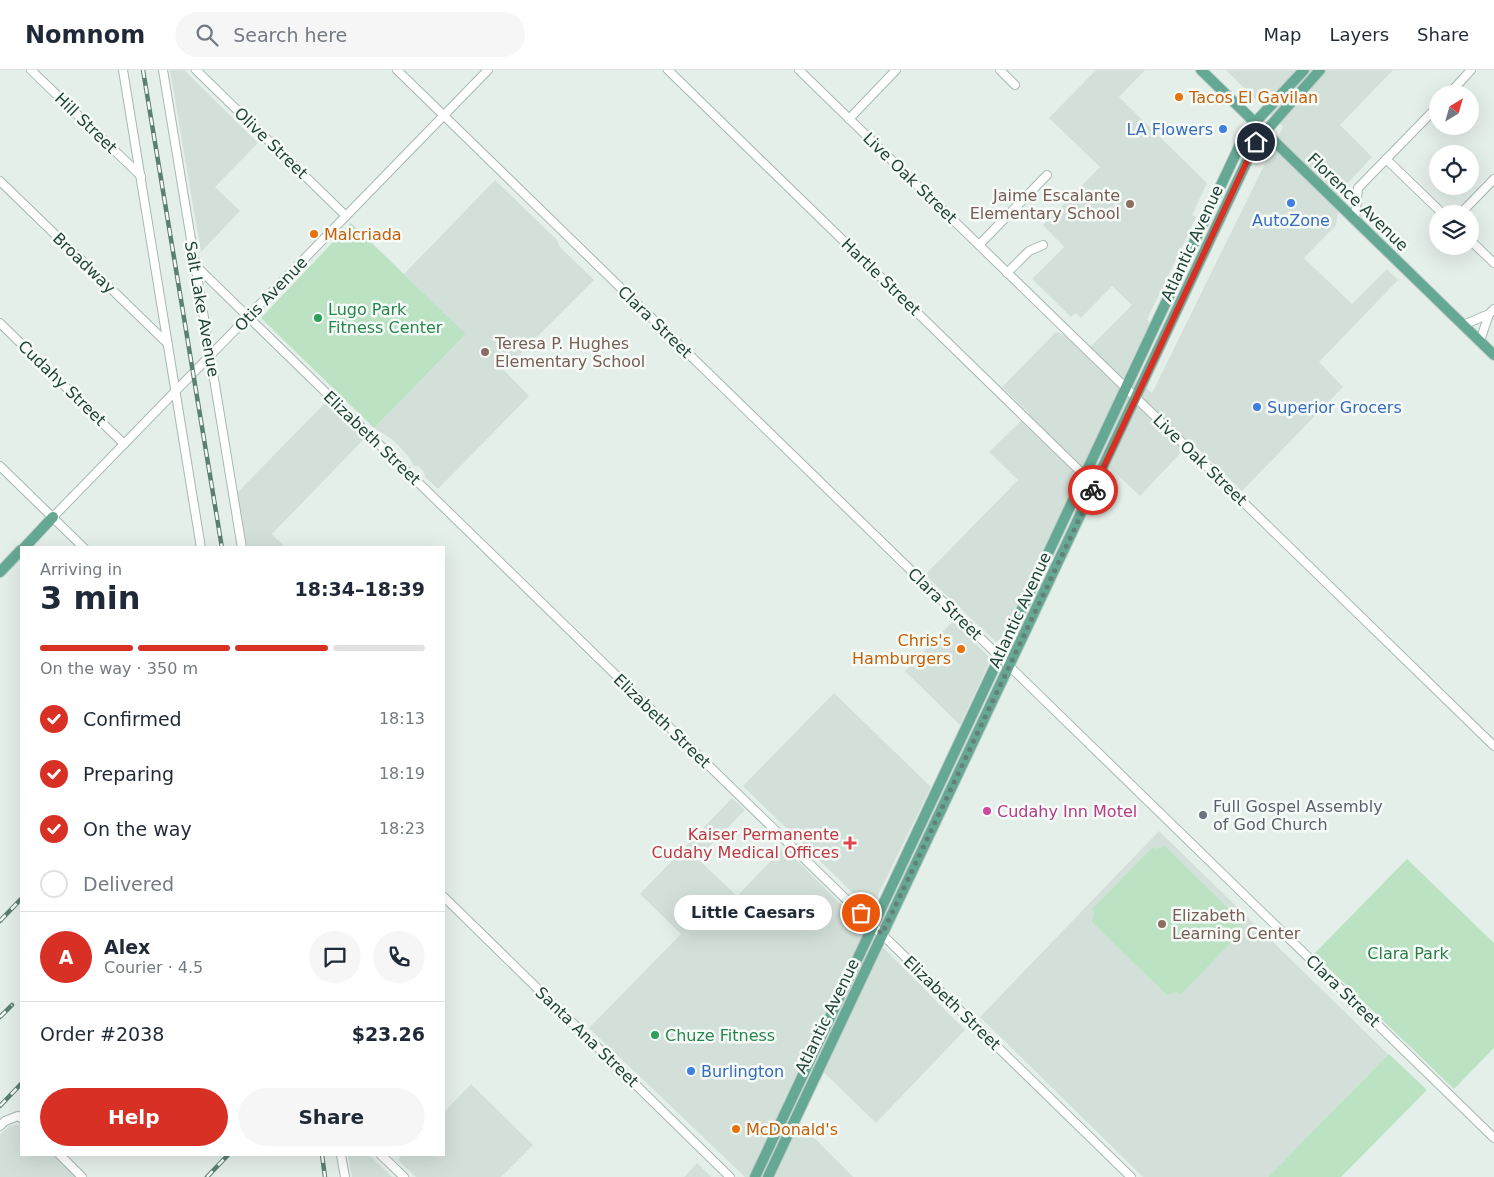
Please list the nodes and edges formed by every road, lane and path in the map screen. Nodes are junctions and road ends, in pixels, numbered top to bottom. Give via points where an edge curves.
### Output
1 (31, 70) edge
2 (123, 70) edge
3 (163, 70) edge
4 (196, 70) edge
5 (397, 70) edge
6 (488, 70) edge
7 (668, 70) edge
8 (799, 70) edge
9 (896, 70) edge
10 (1000, 70) edge
11 (1201, 70) edge
12 (1304, 70) edge
13 (1320, 70) edge
14 (1471, 70) edge
15 (1015, 85) dead end
16 (1457, 85) edge
17 (444, 115) junction
18 (1429, 115) edge
19 (849, 119) junction
20 (1255, 122) junction
21 (1264, 132) junction
22 (1386, 159) junction
23 (1047, 175) dead end
24 (141, 176) junction
25 (1494, 179) edge
26 (0, 181) edge
27 (1434, 205) edge
28 (1469, 205) edge
29 (346, 216) junction
30 (1355, 220) junction
31 (979, 245) junction
32 (1043, 245) dead end
33 (1479, 249) edge
34 (1494, 263) edge
35 (194, 264) junction
36 (1007, 273) junction
37 (1492, 312) edge
38 (248, 317) junction
39 (0, 323) edge
40 (1463, 325) junction
41 (1480, 341) junction
42 (168, 344) junction
43 (1494, 355) edge
44 (210, 356) junction
45 (1126, 389) junction
46 (176, 391) junction
47 (1136, 398) junction
48 (124, 444) junction
49 (0, 466) edge
50 (1085, 476) junction
51 (1096, 481) junction
52 (53, 517) junction
53 (26, 546) edge
54 (82, 546) edge
55 (201, 546) edge
56 (242, 546) edge
57 (20, 552) edge
58 (0, 572) edge
59 (999, 657) junction
60 (1010, 667) junction
61 (1494, 746) edge
62 (445, 898) edge
63 (873, 924) junction
64 (882, 934) junction
65 (20, 1117) edge
66 (0, 1126) edge
67 (1494, 1138) edge
68 (61, 1156) edge
69 (342, 1156) edge
70 (382, 1156) edge
71 (82, 1177) edge
72 (345, 1177) edge
73 (404, 1177) edge
74 (730, 1177) edge
75 (755, 1177) edge
76 (768, 1177) edge
77 (1131, 1177) edge

1 - 24 street, Hill Street
2 - 24 street
3 - 35 street, Salt Lake Avenue
4 - 29 street, Olive Street
5 - 17 street, Clara Street
6 - 17 street, Otis Avenue
7 - 50 street, Hartle Street
8 - 19 street, Live Oak Street
9 - 19 street
10 - 15 street
11 - 20 main road, Florence Avenue
12 - 20 main road, Atlantic Avenue
13 - 21 main road, Atlantic Avenue
14 - 16 street
17 - 29 street, Otis Avenue
17 - 59 street, Clara Street
18 - 22 street
19 - 31 street, Live Oak Street
20 - 21 main road, Florence Avenue
20 - 45 main road, Atlantic Avenue via 1246,132
21 - 30 main road, Florence Avenue
21 - 47 main road, Atlantic Avenue via 1256,142
22 - 27 street
22 - 30 street via 1358,188
23 - 31 street
24 - 42 street
25 - 28 street
26 - 42 street, Broadway
29 - 38 street, Otis Avenue
30 - 40 main road, Florence Avenue
31 - 36 street, Live Oak Street
32 - 36 street via 1029,251
33 - 34 street
35 - 38 street, Elizabeth Street
35 - 44 street, Salt Lake Avenue
36 - 45 street, Live Oak Street
37 - 40 street
37 - 41 street
38 - 44 street, Otis Avenue
38 - 63 street, Elizabeth Street
39 - 48 street, Cudahy Street
40 - 41 main road, Florence Avenue
41 - 43 main road, Florence Avenue
42 - 46 street
44 - 46 street, Otis Avenue
44 - 56 street, Salt Lake Avenue
45 - 47 street, Live Oak Street
45 - 50 main road, Atlantic Avenue
46 - 48 street, Otis Avenue
46 - 55 street
47 - 51 main road, Atlantic Avenue
47 - 61 street, Live Oak Street
48 - 52 street, Otis Avenue
49 - 52 street
50 - 51 street, Hartle Street
50 - 59 main road, Atlantic Avenue
51 - 60 main road, Atlantic Avenue
52 - 53 main road
52 - 54 street
57 - 58 main road
59 - 60 street, Clara Street
59 - 63 main road, Atlantic Avenue
60 - 64 main road, Atlantic Avenue
60 - 67 street, Clara Street
62 - 74 street, Santa Ana Street
63 - 64 street, Elizabeth Street
63 - 75 main road, Atlantic Avenue
64 - 76 main road, Atlantic Avenue
64 - 77 street, Elizabeth Street
65 - 66 street via 5,1121
68 - 71 street
69 - 72 street
70 - 73 street

